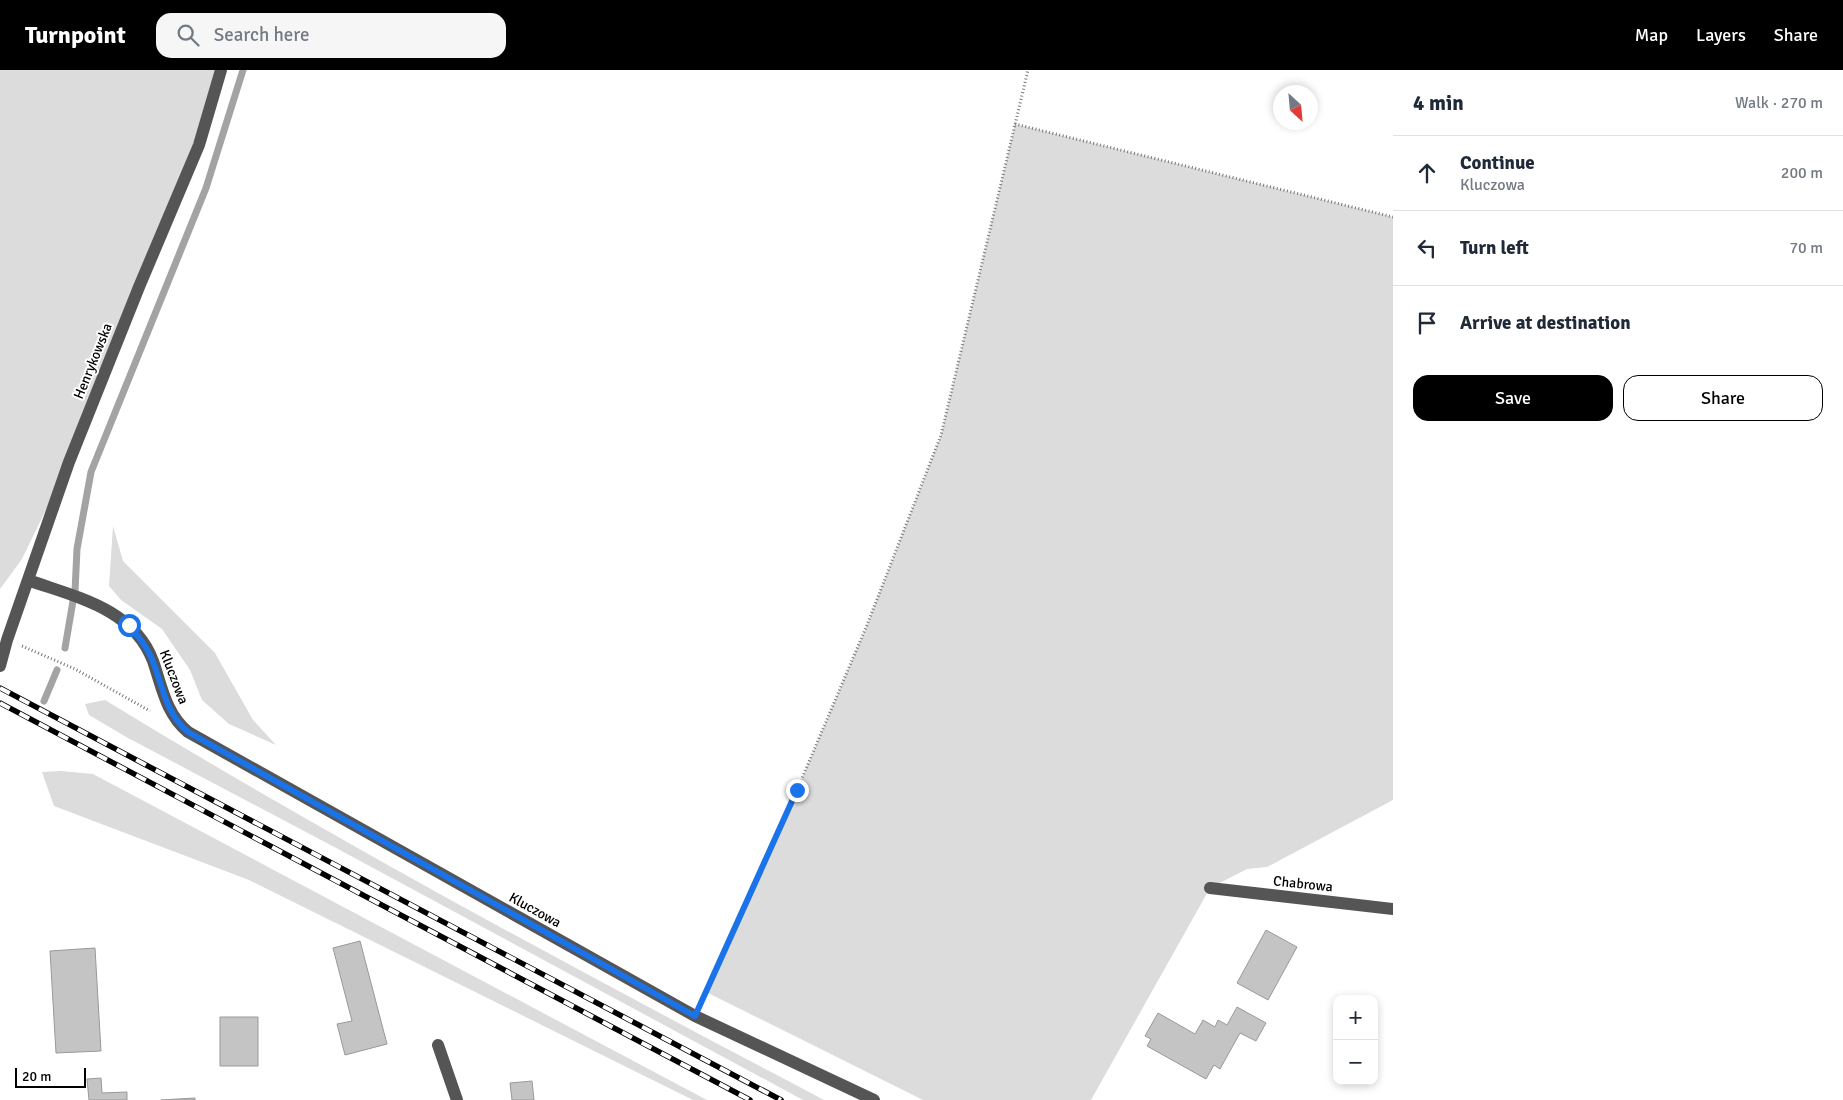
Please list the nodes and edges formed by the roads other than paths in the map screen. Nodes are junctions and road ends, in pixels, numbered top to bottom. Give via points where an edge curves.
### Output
1 (221, 70) edge
2 (28, 580) junction
3 (0, 666) edge
4 (1210, 888) dead end
5 (1393, 909) edge
6 (438, 1045) dead end
7 (457, 1100) edge
8 (874, 1100) edge

1 - 2 street, Henrykowska via 199,146 73,452
2 - 3 street, Henrykowska
2 - 8 street, Kluczowa via 108,610 129,625 152,659 171,713 188,732 695,1016
4 - 5 street, Chabrowa
6 - 7 street

